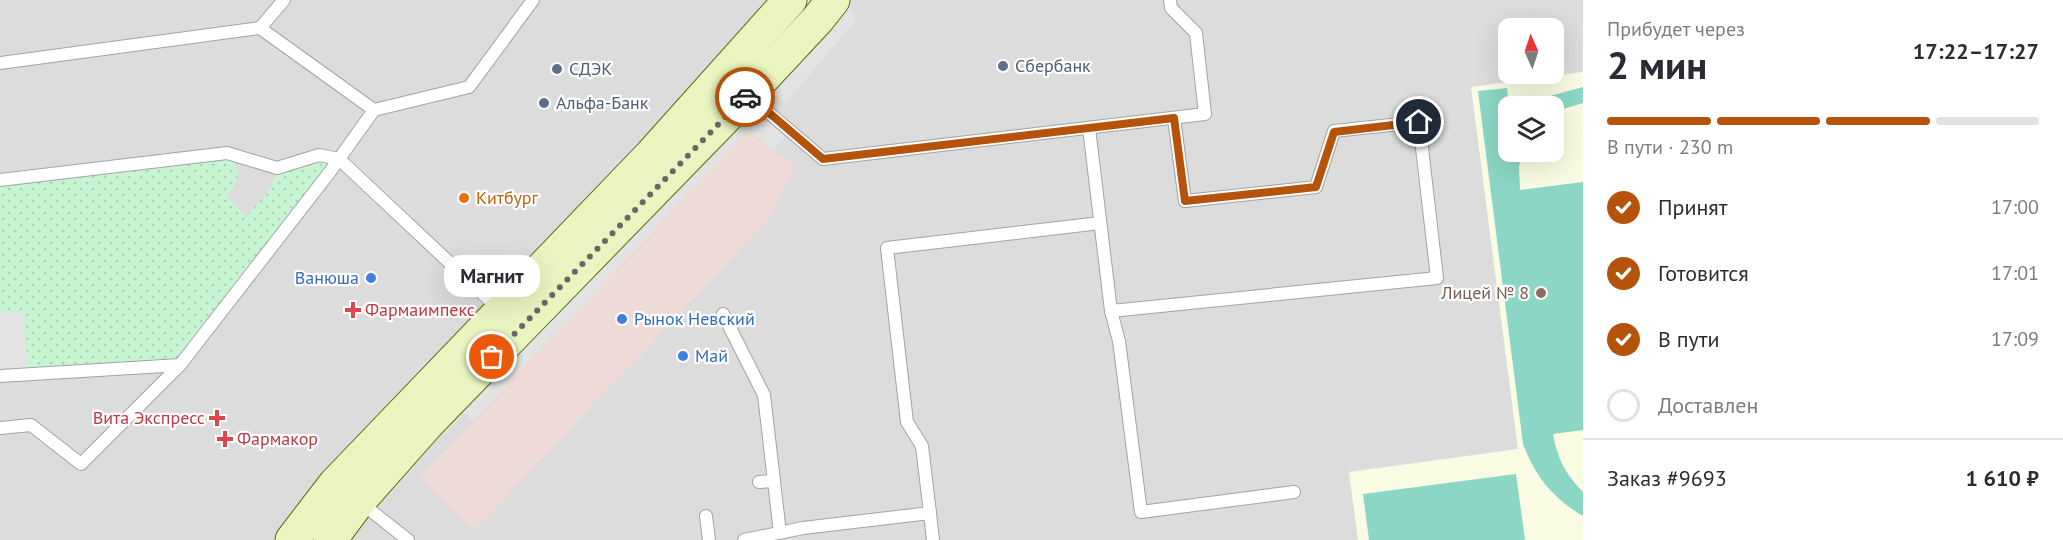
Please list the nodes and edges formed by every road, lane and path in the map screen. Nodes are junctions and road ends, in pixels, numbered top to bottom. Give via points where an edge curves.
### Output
1 (284, 0) edge
2 (533, 0) edge
3 (790, 0) edge
4 (833, 0) edge
5 (1170, 0) edge
6 (260, 28) junction
7 (0, 63) edge
8 (747, 94) junction
9 (374, 111) junction
10 (1174, 118) junction
11 (1089, 128) junction
12 (339, 159) junction
13 (0, 180) edge
14 (1100, 223) junction
15 (501, 310) junction
16 (1111, 311) junction
17 (723, 314) dead end
18 (180, 365) junction
19 (0, 376) edge
20 (0, 428) edge
21 (774, 481) junction
22 (759, 482) dead end
23 (347, 492) junction
24 (1294, 492) dead end
25 (930, 513) junction
26 (706, 516) dead end
27 (780, 533) junction
28 (803, 534) edge
29 (292, 540) edge
30 (330, 540) edge
31 (408, 540) edge
32 (709, 540) edge
33 (744, 540) edge
34 (933, 540) edge

1 - 6 lane
2 - 9 lane via 469,87
3 - 15 street via 652,153
4 - 8 street
5 - 10 lane via 1171,8 1196,33 1205,114
6 - 7 lane
6 - 9 lane
8 - 11 lane via 823,159
8 - 23 street via 428,423
9 - 12 lane
10 - 11 lane
10 - 16 lane via 1185,201 1316,187 1334,132 1419,122 1437,278
11 - 14 lane
12 - 13 lane via 319,155 277,168 227,153
12 - 15 lane
12 - 18 lane
14 - 16 lane
14 - 25 lane via 887,248 908,422 922,446
15 - 23 street
16 - 24 lane via 1119,341 1141,512
17 - 21 lane via 764,395
18 - 19 lane
18 - 20 lane via 81,464 31,425
21 - 22 lane
21 - 27 lane
23 - 29 street
23 - 30 street
23 - 31 lane
25 - 28 lane
25 - 34 lane
26 - 32 lane
27 - 28 lane
27 - 33 lane

